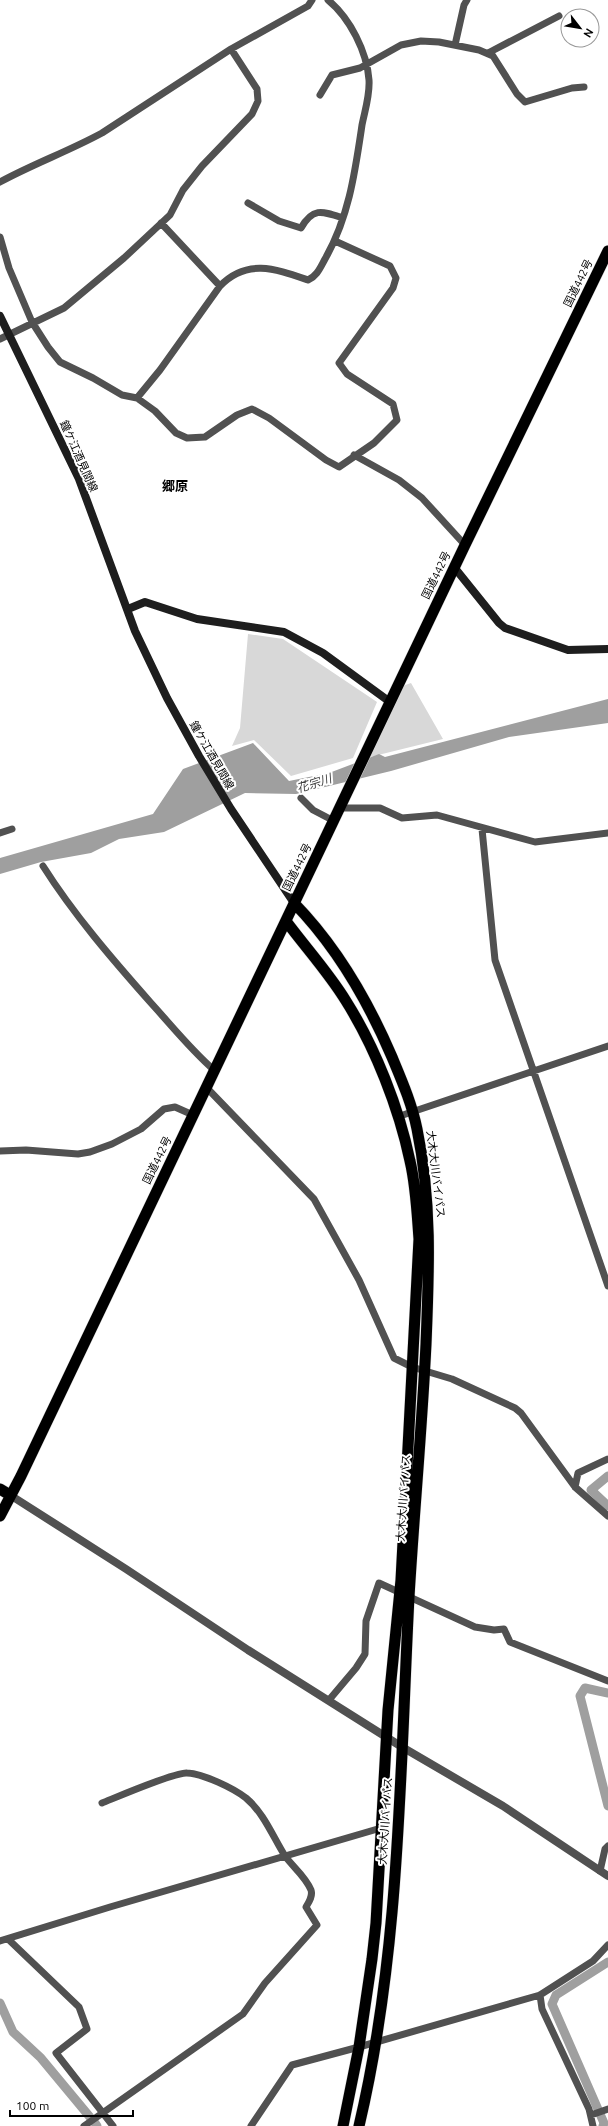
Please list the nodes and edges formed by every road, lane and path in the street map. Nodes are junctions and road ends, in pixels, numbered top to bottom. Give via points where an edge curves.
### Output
1 (312, 0) edge
2 (328, 0) edge
3 (467, 0) edge
4 (559, 16) dead end
5 (455, 45) junction
6 (231, 49) junction
7 (488, 53) junction
8 (367, 64) junction
9 (584, 87) dead end
10 (320, 95) dead end
11 (0, 182) edge
12 (248, 203) dead end
13 (344, 218) junction
14 (161, 223) junction
15 (0, 237) edge
16 (335, 241) junction
17 (608, 250) edge
18 (220, 286) junction
19 (0, 316) edge
20 (33, 324) junction
21 (8, 334) junction
22 (0, 339) edge
23 (137, 398) junction
24 (354, 455) junction
25 (465, 545) junction
26 (454, 567) junction
27 (128, 610) junction
28 (608, 648) edge
29 (390, 702) junction
30 (301, 798) dead end
31 (340, 808) junction
32 (334, 821) junction
33 (12, 829) dead end
34 (482, 829) junction
35 (0, 833) edge
36 (608, 833) edge
37 (43, 866) dead end
38 (298, 895) junction
39 (286, 921) junction
40 (608, 1046) edge
41 (214, 1070) junction
42 (533, 1070) junction
43 (206, 1087) junction
44 (413, 1111) junction
45 (193, 1115) junction
46 (397, 1117) junction
47 (0, 1151) edge
48 (608, 1286) edge
49 (412, 1367) junction
50 (424, 1371) junction
51 (608, 1459) edge
52 (575, 1487) junction
53 (0, 1489) edge
54 (10, 1495) junction
55 (0, 1516) edge
56 (608, 1516) edge
57 (405, 1595) junction
58 (608, 1681) edge
59 (328, 1700) junction
60 (387, 1737) junction
61 (402, 1747) junction
62 (102, 1803) dead end
63 (381, 1828) junction
64 (608, 1846) edge
65 (286, 1856) junction
66 (600, 1871) junction
67 (608, 1876) edge
68 (8, 1939) junction
69 (0, 1941) edge
70 (608, 1945) edge
71 (540, 1994) junction
72 (377, 2042) junction
73 (359, 2047) junction
74 (607, 2109) edge
75 (102, 2112) junction
76 (594, 2114) junction
77 (84, 2126) edge
78 (113, 2126) edge
79 (251, 2126) edge
80 (343, 2126) edge
81 (359, 2126) edge
82 (593, 2126) edge

1 - 6 street via 308,6
2 - 8 street via 336,7 356,37
3 - 5 street
4 - 7 street
5 - 7 street
5 - 8 street via 421,41 401,45
6 - 11 street via 83,144 29,166
6 - 14 street via 257,89 256,106 242,125 202,166
7 - 9 street via 499,64 517,94 525,102
8 - 10 street via 332,75
8 - 13 street via 367,100 351,193
12 - 13 street via 279,221 301,228 311,214 319,212
13 - 16 street
14 - 18 street
14 - 20 street via 75,301
15 - 20 street via 9,268
16 - 18 street via 314,277 308,280 281,271 255,268 230,275
16 - 24 street via 390,266 396,278 393,288 339,363 347,374 393,404 397,420 374,443
17 - 25 highway, 国道442号
18 - 23 street
19 - 21 main road, 鐘ケ江酒見間線
20 - 21 street
20 - 23 street via 60,362 122,395
21 - 22 street
21 - 27 main road, 鐘ケ江酒見間線 via 42,398 79,479
23 - 24 street via 155,411 176,432 187,438 205,437 237,415 252,409 269,418 334,465 339,467
24 - 25 street via 399,480 422,498
25 - 26 highway, 国道442号
26 - 28 main road via 499,624 505,628 568,650
26 - 29 highway, 国道442号
27 - 29 main road via 145,602 197,619 284,632 323,653
27 - 38 main road, 鐘ケ江酒見間線 via 134,631 199,756 231,809
29 - 31 highway, 国道442号
30 - 32 street via 313,810
31 - 32 highway, 国道442号
31 - 34 street via 380,808 402,818 436,816
32 - 38 highway, 国道442号
33 - 35 street
34 - 36 street via 535,842
34 - 42 street via 495,960
37 - 41 street via 122,970 199,1057
38 - 39 highway, 国道442号
38 - 44 highway, 大木大川バイパス via 311,920 361,992 387,1044
39 - 41 highway, 国道442号
39 - 46 highway, 大木大川バイパス via 345,1000 367,1037 384,1076
40 - 42 street
41 - 43 highway, 国道442号
42 - 44 street
42 - 48 street
43 - 45 highway, 国道442号
43 - 49 street via 314,1198 359,1280 394,1358
44 - 46 street
44 - 50 highway, 大木大川バイパス via 428,1209 429,1275
45 - 47 street via 175,1107 164,1109 141,1129 90,1152 78,1154
45 - 54 highway, 国道442号
46 - 49 highway, 大木大川バイパス via 410,1160 419,1239
49 - 50 street
49 - 57 highway, 大木大川バイパス
50 - 52 street via 452,1379 515,1408
50 - 57 highway, 大木大川バイパス
51 - 52 street via 578,1473
52 - 56 street
53 - 54 highway
54 - 55 highway, 国道442号
54 - 59 street
57 - 58 street via 482,1629 504,1629 510,1642
57 - 59 street via 379,1583 366,1622 365,1654 362,1662
57 - 60 highway, 大木大川バイパス via 392,1673
57 - 61 highway, 大木大川バイパス via 406,1674
59 - 60 street
60 - 61 street
60 - 63 highway, 大木大川バイパス
61 - 66 street via 502,1806
61 - 72 highway, 大木大川バイパス via 391,1926
62 - 65 street via 180,1774 192,1773 232,1790 246,1799 269,1828
63 - 65 street
63 - 73 highway, 大木大川バイパス via 372,1959
64 - 66 street
65 - 68 street
65 - 75 street via 311,1891 306,1907 317,1925 265,1983 243,2014
66 - 67 street
68 - 69 street
68 - 75 street via 79,2007 87,2029 56,2053
70 - 71 street via 593,1961
71 - 72 street
71 - 76 street via 542,2009
72 - 73 street
72 - 81 highway, 大木大川バイパス
73 - 79 street via 292,2065
73 - 80 highway, 大木大川バイパス
74 - 76 street
75 - 77 street
75 - 78 street
76 - 82 street

